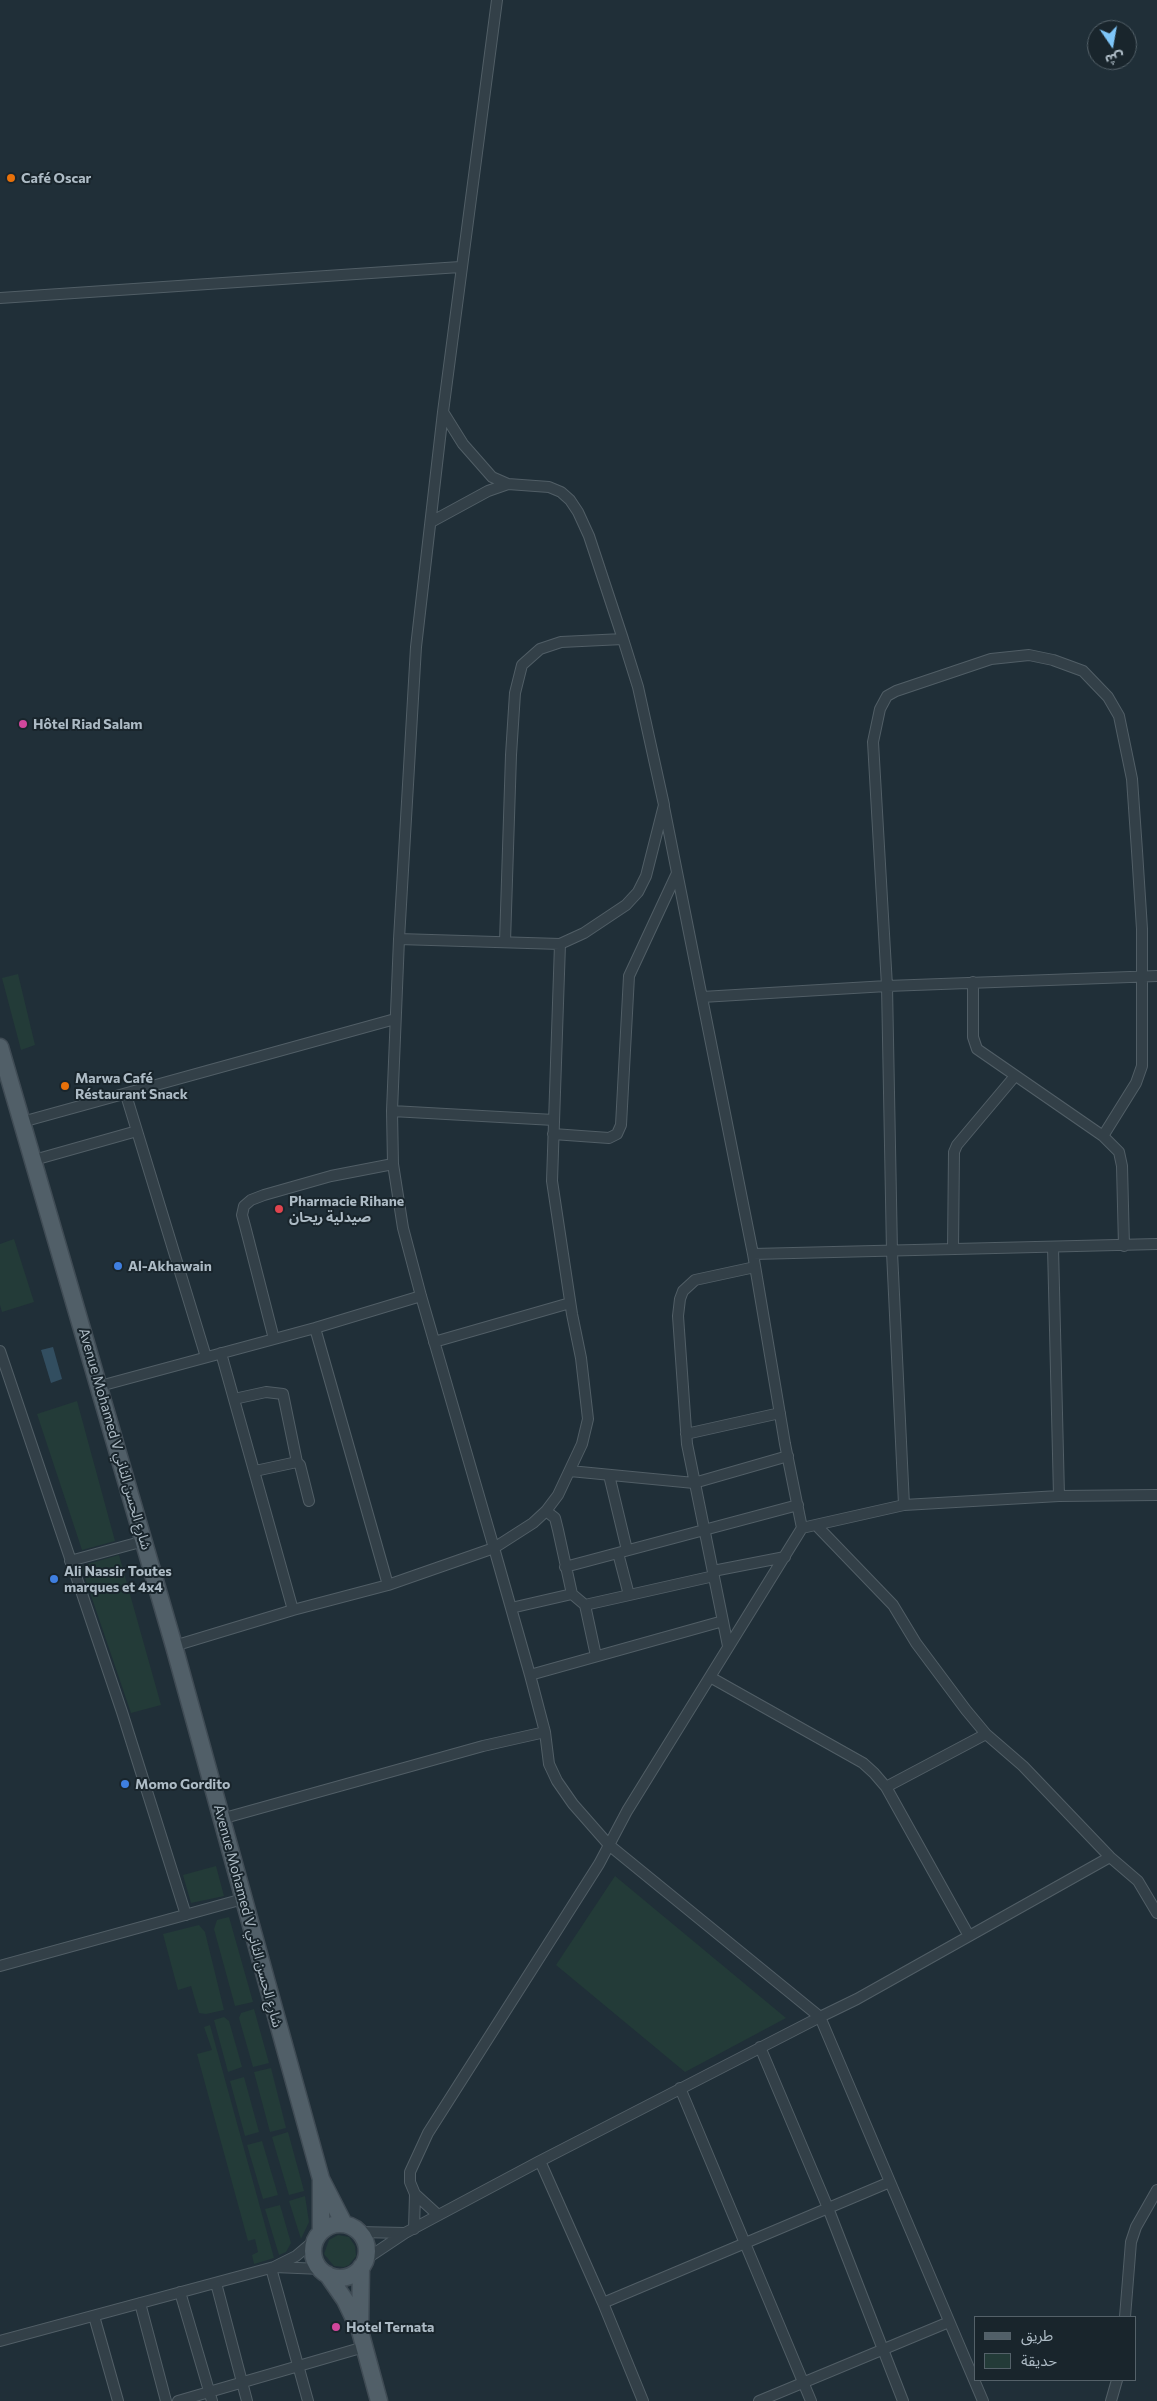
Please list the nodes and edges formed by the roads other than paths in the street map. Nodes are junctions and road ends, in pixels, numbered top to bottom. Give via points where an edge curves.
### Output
1 (498, 0) edge
2 (460, 267) junction
3 (0, 298) edge
4 (443, 412) junction
5 (508, 484) junction
6 (431, 522) junction
7 (622, 639) junction
8 (664, 805) junction
9 (677, 873) junction
10 (399, 939) junction
11 (505, 942) junction
12 (560, 944) junction
13 (1157, 976) edge
14 (1142, 977) junction
15 (973, 982) junction
16 (887, 986) junction
17 (702, 997) junction
18 (395, 1019) junction
19 (0, 1047) edge
20 (1015, 1076) junction
21 (126, 1095) junction
22 (392, 1110) junction
23 (554, 1120) junction
24 (22, 1122) junction
25 (137, 1131) junction
26 (554, 1134) junction
27 (1103, 1136) junction
28 (34, 1160) junction
29 (393, 1164) junction
30 (1157, 1244) edge
31 (1124, 1246) junction
32 (1053, 1247) junction
33 (953, 1249) junction
34 (892, 1252) junction
35 (753, 1254) junction
36 (755, 1267) junction
37 (421, 1296) junction
38 (570, 1303) junction
39 (316, 1328) junction
40 (274, 1340) junction
41 (434, 1342) junction
42 (0, 1351) edge
43 (221, 1353) junction
44 (206, 1357) junction
45 (100, 1386) junction
46 (234, 1399) junction
47 (780, 1413) junction
48 (686, 1434) junction
49 (788, 1456) junction
50 (297, 1462) junction
51 (255, 1472) junction
52 (570, 1472) junction
53 (609, 1475) junction
54 (694, 1483) junction
55 (1157, 1495) edge
56 (1059, 1496) junction
57 (309, 1501) dead end
58 (798, 1505) junction
59 (904, 1505) junction
60 (546, 1510) junction
61 (816, 1525) junction
62 (802, 1528) junction
63 (704, 1529) junction
64 (144, 1541) junction
65 (494, 1548) junction
66 (622, 1551) junction
67 (785, 1557) junction
68 (70, 1561) junction
69 (565, 1567) junction
70 (713, 1573) junction
71 (388, 1585) junction
72 (572, 1594) junction
73 (629, 1595) junction
74 (586, 1606) junction
75 (511, 1608) junction
76 (293, 1610) junction
77 (723, 1621) junction
78 (174, 1646) junction
79 (728, 1646) junction
80 (596, 1656) junction
81 (530, 1675) junction
82 (710, 1677) junction
83 (544, 1732) junction
84 (986, 1734) junction
85 (886, 1787) junction
86 (221, 1818) junction
87 (609, 1844) junction
88 (1110, 1857) junction
89 (243, 1899) junction
90 (1157, 1913) edge
91 (186, 1915) junction
92 (969, 1936) junction
93 (0, 1966) edge
94 (820, 2017) junction
95 (760, 2047) junction
96 (680, 2088) junction
97 (540, 2161) junction
98 (321, 2179) junction
99 (890, 2182) junction
100 (1157, 2190) edge
101 (415, 2194) junction
102 (828, 2208) junction
103 (438, 2215) junction
104 (344, 2224) junction
105 (410, 2231) junction
106 (359, 2232) junction
107 (318, 2236) junction
108 (746, 2243) junction
109 (363, 2263) junction
110 (273, 2267) junction
111 (324, 2272) junction
112 (216, 2283) junction
113 (180, 2292) junction
114 (140, 2303) junction
115 (603, 2303) junction
116 (94, 2316) junction
117 (1125, 2316) edge
118 (949, 2322) junction
119 (360, 2331) junction
120 (0, 2341) edge
121 (364, 2347) junction
122 (883, 2350) junction
123 (299, 2366) junction
124 (974, 2380) edge
125 (803, 2381) junction
126 (974, 2381) edge
127 (1117, 2381) edge
128 (242, 2382) junction
129 (211, 2396) edge
130 (118, 2401) edge
131 (166, 2401) edge
132 (178, 2401) edge
133 (247, 2401) edge
134 (308, 2401) edge
135 (379, 2401) edge
136 (643, 2401) edge
137 (759, 2401) edge
138 (811, 2401) edge
139 (903, 2401) edge
140 (983, 2401) edge
141 (1111, 2401) edge

1 - 2 street
2 - 3 street
2 - 4 street
4 - 5 street via 479,463 492,477
4 - 6 street
5 - 6 street via 488,491
5 - 7 street via 549,487 570,500 589,536
6 - 10 street via 416,647
7 - 8 street via 638,687
7 - 11 street via 561,642 540,649 522,665 515,693 511,754
8 - 9 street
8 - 12 street via 646,876 638,892 626,906
9 - 17 street
9 - 26 street via 630,976 621,1125 617,1134 609,1138
10 - 11 street
10 - 18 street
11 - 12 street
12 - 23 street
13 - 14 street
14 - 15 street
14 - 16 street via 1132,778 1120,716 1108,697 1083,671 1029,655 991,659 896,691 887,696 880,709 874,751
14 - 27 street via 1142,1066 1136,1083
15 - 16 street
15 - 20 street via 974,1044
16 - 17 street
16 - 34 street
17 - 35 street
18 - 21 street
18 - 22 street
19 - 24 main road, Avenue Mohamed V شارع الحسن الثاني
20 - 27 street
20 - 33 street via 954,1152
21 - 24 street
21 - 25 street
22 - 23 street
22 - 29 street
23 - 26 street
24 - 28 main road, Avenue Mohamed V شارع الحسن الثاني
25 - 28 street
25 - 44 street
26 - 38 street via 554,1200
27 - 31 street via 1119,1152 1122,1160
28 - 45 main road, Avenue Mohamed V شارع الحسن الثاني
29 - 37 street via 404,1228
29 - 40 street via 273,1192 244,1206 242,1215
30 - 31 street
31 - 32 street
32 - 33 street
32 - 56 street
33 - 34 street
34 - 35 street
34 - 59 street
35 - 36 street
36 - 47 street
36 - 48 street via 695,1280 680,1299 678,1316
37 - 39 street
37 - 41 street
38 - 41 street
38 - 52 street via 588,1419
39 - 40 street
39 - 71 street
40 - 43 street
41 - 65 street
42 - 68 street
43 - 44 street
43 - 46 street
44 - 45 street
45 - 64 main road, Avenue Mohamed V شارع الحسن الثاني
46 - 50 street via 266,1392 283,1394
46 - 51 street
47 - 48 street
47 - 49 street
48 - 54 street
49 - 54 street
49 - 58 street
50 - 51 street
50 - 57 street
51 - 76 street
52 - 53 street
52 - 60 street
53 - 54 street
53 - 66 street
54 - 63 street
55 - 56 street
56 - 59 street
58 - 62 street
58 - 63 street
59 - 61 street
60 - 65 street via 515,1537
60 - 69 street via 555,1518
61 - 62 street
61 - 84 street via 893,1605 916,1643
62 - 67 street
63 - 66 street
63 - 70 street
64 - 68 street
64 - 78 main road, Avenue Mohamed V شارع الحسن الثاني
65 - 71 street
65 - 75 street
66 - 69 street
66 - 73 street
67 - 70 street
67 - 79 street
68 - 91 street
69 - 72 street
70 - 73 street
70 - 77 street
71 - 76 street
72 - 74 street
72 - 75 street
73 - 74 street
74 - 80 street
75 - 81 street
76 - 78 street
77 - 79 street
77 - 80 street
78 - 86 main road, Avenue Mohamed V شارع الحسن الثاني
79 - 82 street
80 - 81 street
81 - 83 street
82 - 85 street via 863,1763
82 - 87 street
83 - 86 street
83 - 87 street via 549,1764 557,1781 572,1804
84 - 85 street
84 - 88 street via 1023,1766
85 - 92 street
86 - 89 main road, Avenue Mohamed V شارع الحسن الثاني
87 - 94 street
87 - 101 street via 550,1943 428,2133 410,2172
88 - 90 street via 1138,1881
88 - 92 street
89 - 91 street
89 - 98 main road, Avenue Mohamed V شارع الحسن الثاني
91 - 93 street
92 - 94 street
94 - 95 street
94 - 99 street
95 - 96 street
95 - 102 street
96 - 97 street
96 - 108 street
97 - 103 street
97 - 115 street
98 - 104 main road, Avenue Mohamed V شارع الحسن الثاني
98 - 107 main road, Avenue Mohamed V شارع الحسن الثاني
99 - 102 street
99 - 118 street
100 - 117 street via 1131,2242
101 - 103 street
101 - 105 street
102 - 108 street
102 - 122 street
103 - 105 street
104 - 106 main road
104 - 107 main road via 328,2227
105 - 106 street
105 - 109 street
106 - 109 main road via 366,2244
107 - 110 street via 296,2256
107 - 111 main road via 314,2256
108 - 115 street
108 - 125 street
109 - 111 main road via 346,2277
109 - 119 main road
110 - 111 street
110 - 112 street
110 - 123 street
111 - 119 main road via 345,2300
112 - 113 street
112 - 128 street
113 - 114 street
113 - 129 street
114 - 116 street
114 - 131 street
115 - 136 street
116 - 120 street
116 - 130 street
118 - 122 street
118 - 124 street
119 - 121 main road
121 - 123 street
121 - 135 main road
122 - 125 street
122 - 139 street
123 - 128 street
123 - 134 street
125 - 137 street
125 - 138 street
126 - 140 street
127 - 141 street
128 - 129 street
128 - 133 street
129 - 132 street

